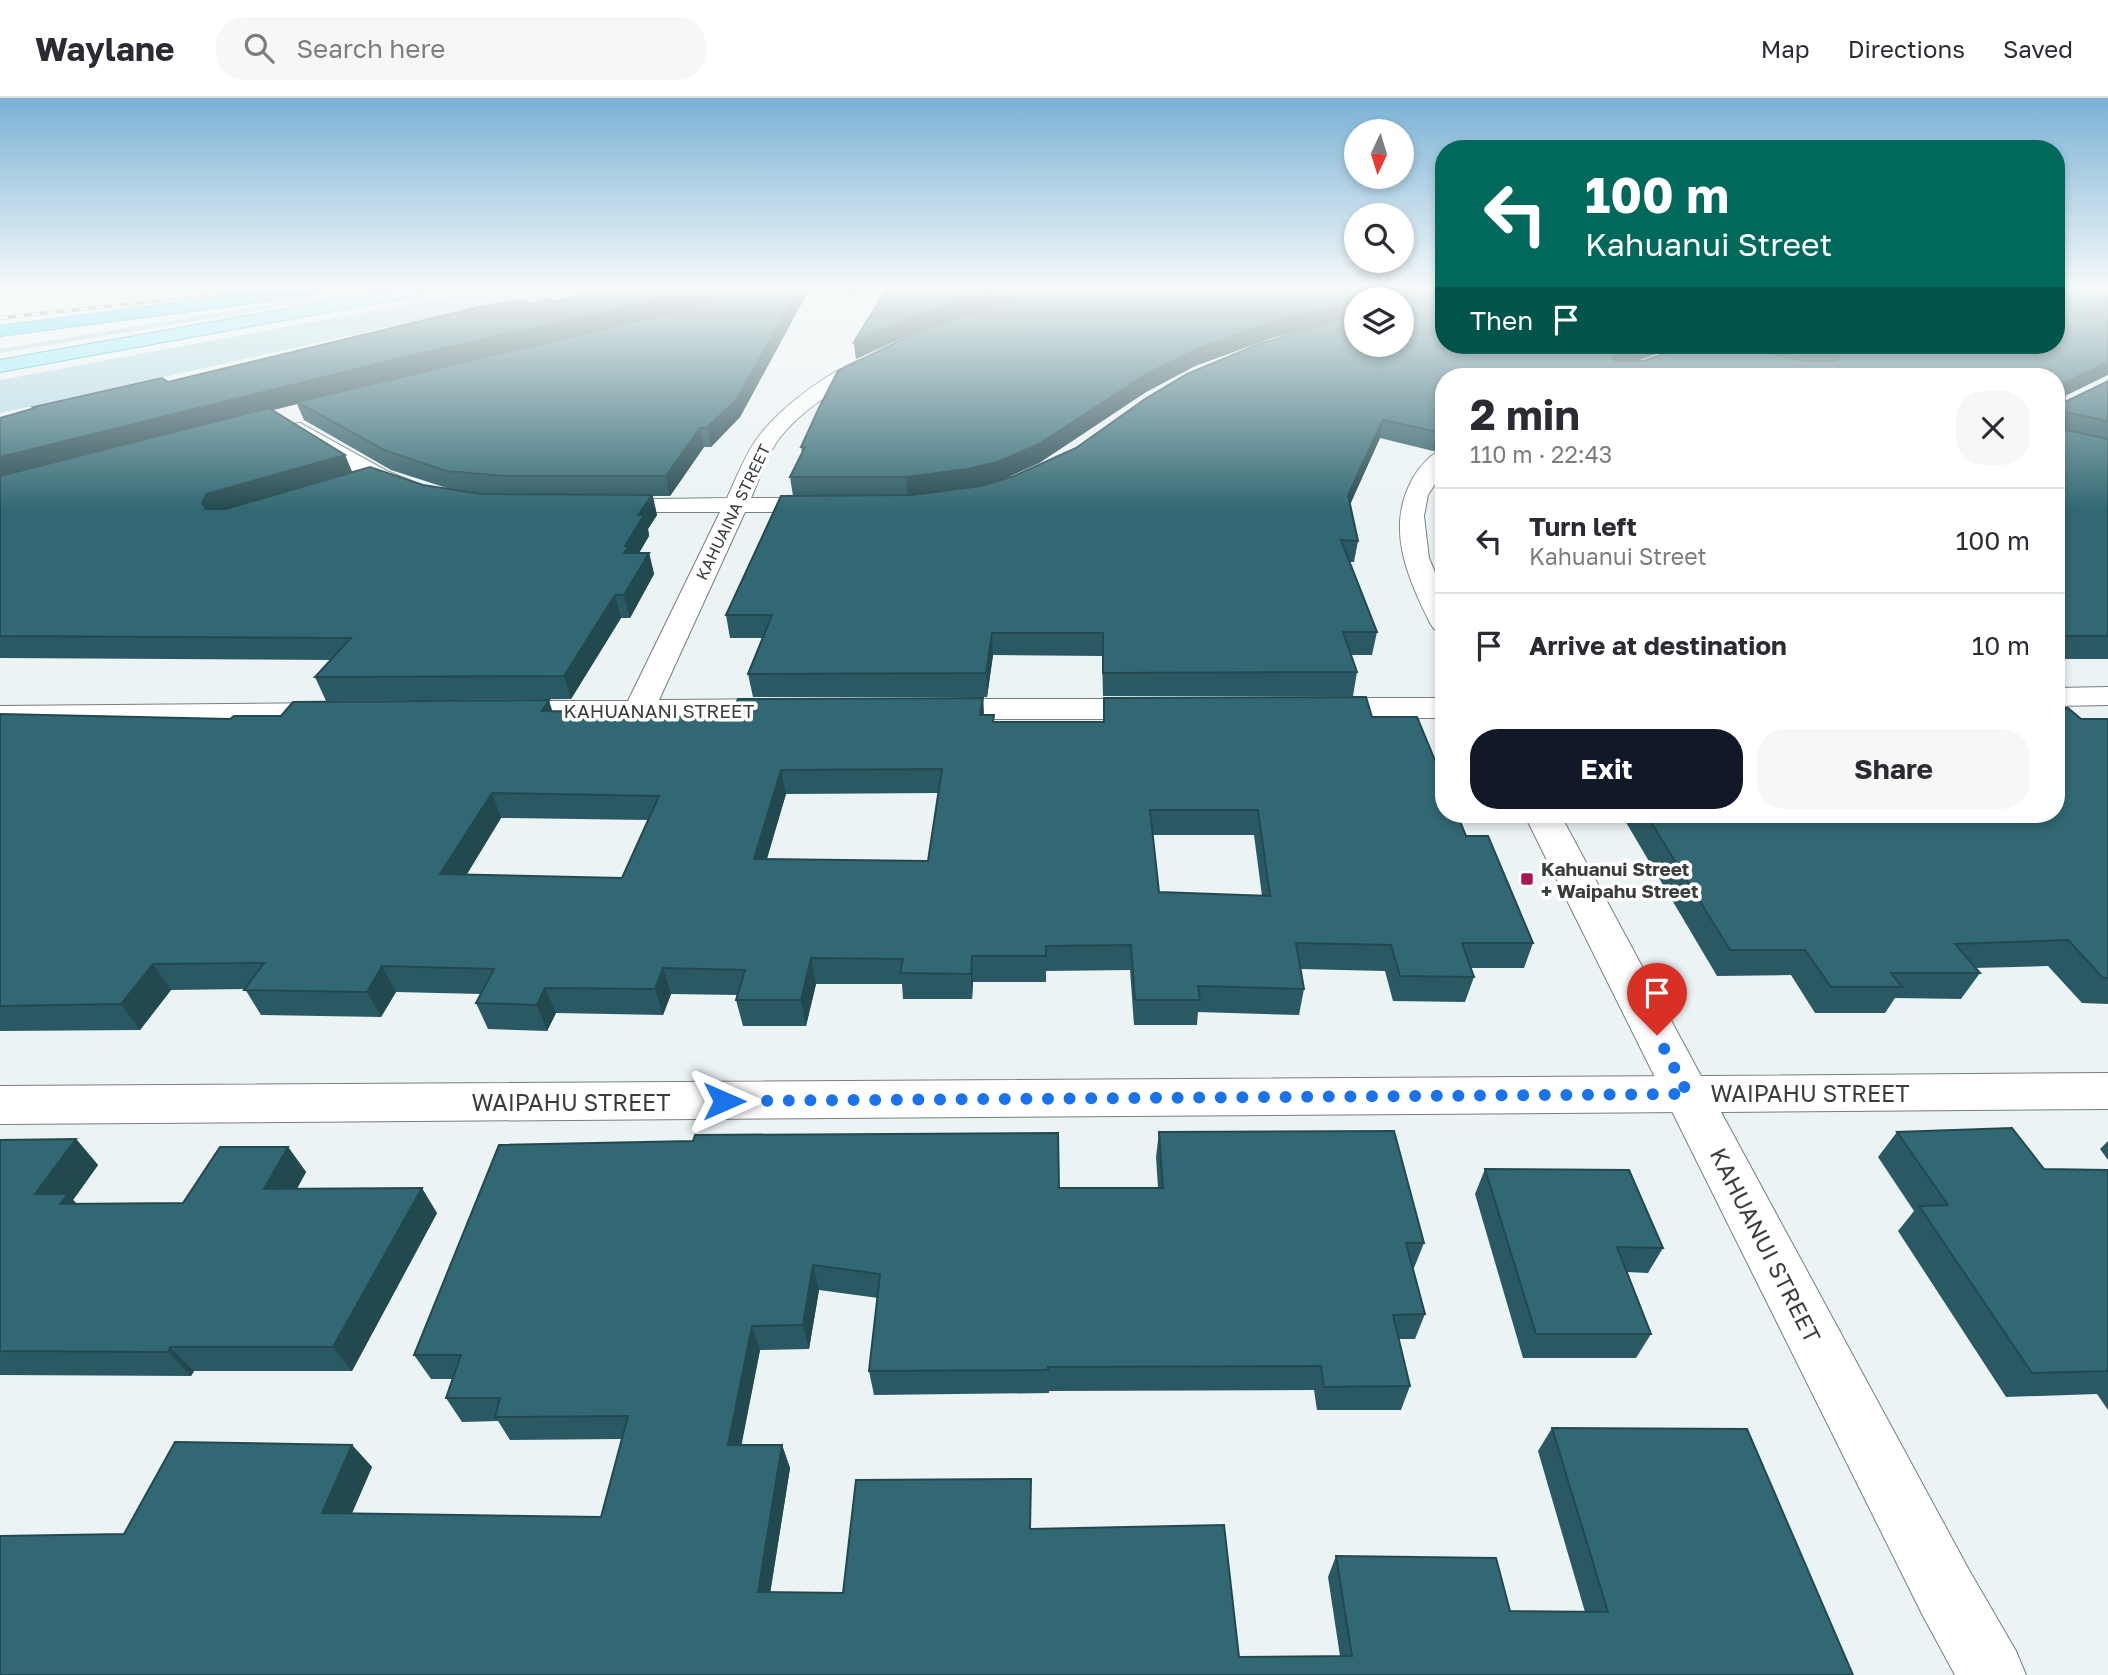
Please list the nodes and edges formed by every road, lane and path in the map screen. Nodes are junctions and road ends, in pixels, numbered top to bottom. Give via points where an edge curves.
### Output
1 (872, 364) edge
2 (307, 410) edge
3 (1435, 463) edge
4 (379, 476) junction
5 (344, 487) edge
6 (430, 495) edge
7 (736, 504) junction
8 (578, 505) edge
9 (852, 505) edge
10 (1435, 603) edge
11 (2065, 696) edge
12 (2108, 696) edge
13 (1292, 708) edge
14 (1435, 708) edge
15 (819, 709) edge
16 (903, 709) edge
17 (1181, 709) edge
18 (639, 710) junction
19 (472, 711) edge
20 (361, 712) edge
21 (0, 716) edge
22 (1547, 823) edge
23 (2108, 1091) edge
24 (1688, 1094) junction
25 (0, 1105) edge
26 (1992, 1675) edge

1 - 7 street, KAHUAINA STREET via 809,397 782,420 765,443
2 - 4 street via 280,417
3 - 10 street via 1418,490 1409,520 1413,555
4 - 5 street
4 - 6 street
7 - 8 street
7 - 9 street
7 - 18 street, KAHUAINA STREET
11 - 12 street
13 - 14 street
15 - 18 street, KAHUANANI STREET
16 - 17 street
18 - 19 street, KAHUANANI STREET
20 - 21 street
22 - 24 street, KAHUANUI STREET
23 - 24 street, WAIPAHU STREET
24 - 25 street, WAIPAHU STREET
24 - 26 street, KAHUANUI STREET

